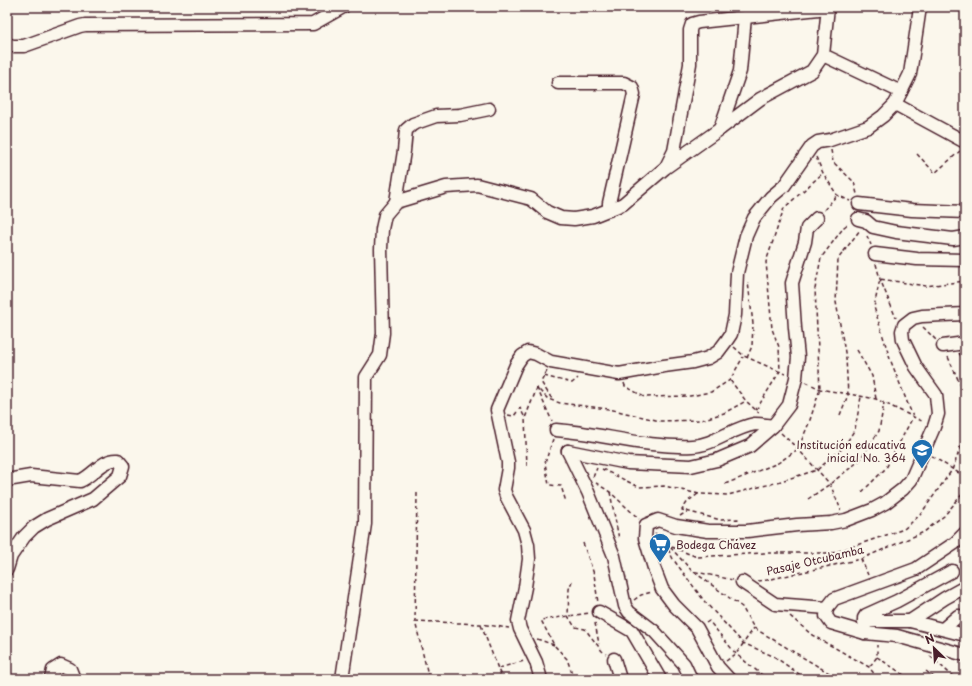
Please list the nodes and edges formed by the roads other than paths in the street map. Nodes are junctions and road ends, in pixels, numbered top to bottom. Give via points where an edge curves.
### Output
1 (342, 7) edge
2 (920, 7) edge
3 (828, 8) edge
4 (745, 17) junction
5 (7, 44) edge
6 (823, 55) junction
7 (558, 83) dead end
8 (901, 92) junction
9 (895, 104) junction
10 (489, 109) dead end
11 (720, 129) junction
12 (963, 141) edge
13 (665, 168) junction
14 (396, 202) junction
15 (859, 204) road end
16 (608, 210) junction
17 (965, 212) edge
18 (817, 218) road end
19 (860, 223) road end
20 (965, 237) edge
21 (875, 254) dead end
22 (965, 260) edge
23 (965, 314) edge
24 (943, 346) road end
25 (961, 347) edge
26 (773, 426) junction
27 (556, 430) road end
28 (7, 480) edge
29 (965, 533) edge
30 (7, 569) edge
31 (952, 571) dead end
32 (742, 582) road end
33 (965, 587) edge
34 (826, 608) junction
35 (597, 615) road end
36 (963, 615) edge
37 (910, 621) junction
38 (943, 629) junction
39 (868, 630) junction
40 (965, 635) edge
41 (965, 655) edge
42 (614, 659) road end
43 (51, 679) edge
44 (74, 679) edge
45 (342, 679) edge
46 (541, 679) edge
47 (620, 679) edge
48 (660, 679) edge
49 (691, 679) edge
50 (729, 679) edge

1 - 5 street via 313,24 85,25 24,46
2 - 8 street via 910,74
3 - 4 street
3 - 6 street
4 - 11 street via 740,72
4 - 13 street via 692,24 688,79 674,151
6 - 8 street
6 - 11 street via 812,71 760,99
7 - 16 street via 624,83 632,87 634,94
8 - 9 street
9 - 12 street
9 - 46 street via 868,127 812,146 784,186 754,218 746,236 737,273 735,315 731,334 718,352 693,362 619,374 551,362 528,352 522,356 497,412 508,462 504,490 524,530 528,545 529,559 518,621
10 - 14 street via 460,115 436,116 413,124 406,130
11 - 13 street
13 - 16 street via 623,204
14 - 16 street via 446,187 477,185 531,200 547,212 561,218 593,216
14 - 45 street via 385,215 382,229 383,333 380,355 366,377 365,524
15 - 17 street
18 - 26 street via 807,228 792,283 798,357 796,378 789,405
19 - 20 street via 866,221 873,227 896,232 953,239
21 - 22 street
23 - 50 street via 922,316 913,318 904,325 903,340 916,367 936,395 938,414 911,480 895,497 872,510 831,523 748,531 708,531 658,520 646,525 645,538 662,589 697,628 718,667
24 - 25 street
26 - 27 street via 756,424 693,446 658,445 580,431
26 - 49 street via 750,446 717,460 691,466 628,463 568,451 614,556 625,606 654,631 684,664
28 - 30 street via 31,476 80,481 110,460 118,460 123,466 120,476 93,499 34,527 24,537
29 - 34 street via 955,543 916,569 834,599
31 - 39 street via 866,615 864,618
32 - 34 street via 775,604
33 - 37 street
34 - 39 street via 826,616 832,623
35 - 48 street via 632,630
36 - 38 street
37 - 38 street
37 - 39 street
38 - 40 street
39 - 41 street
42 - 47 street
43 - 44 street via 53,670 61,665 70,669

